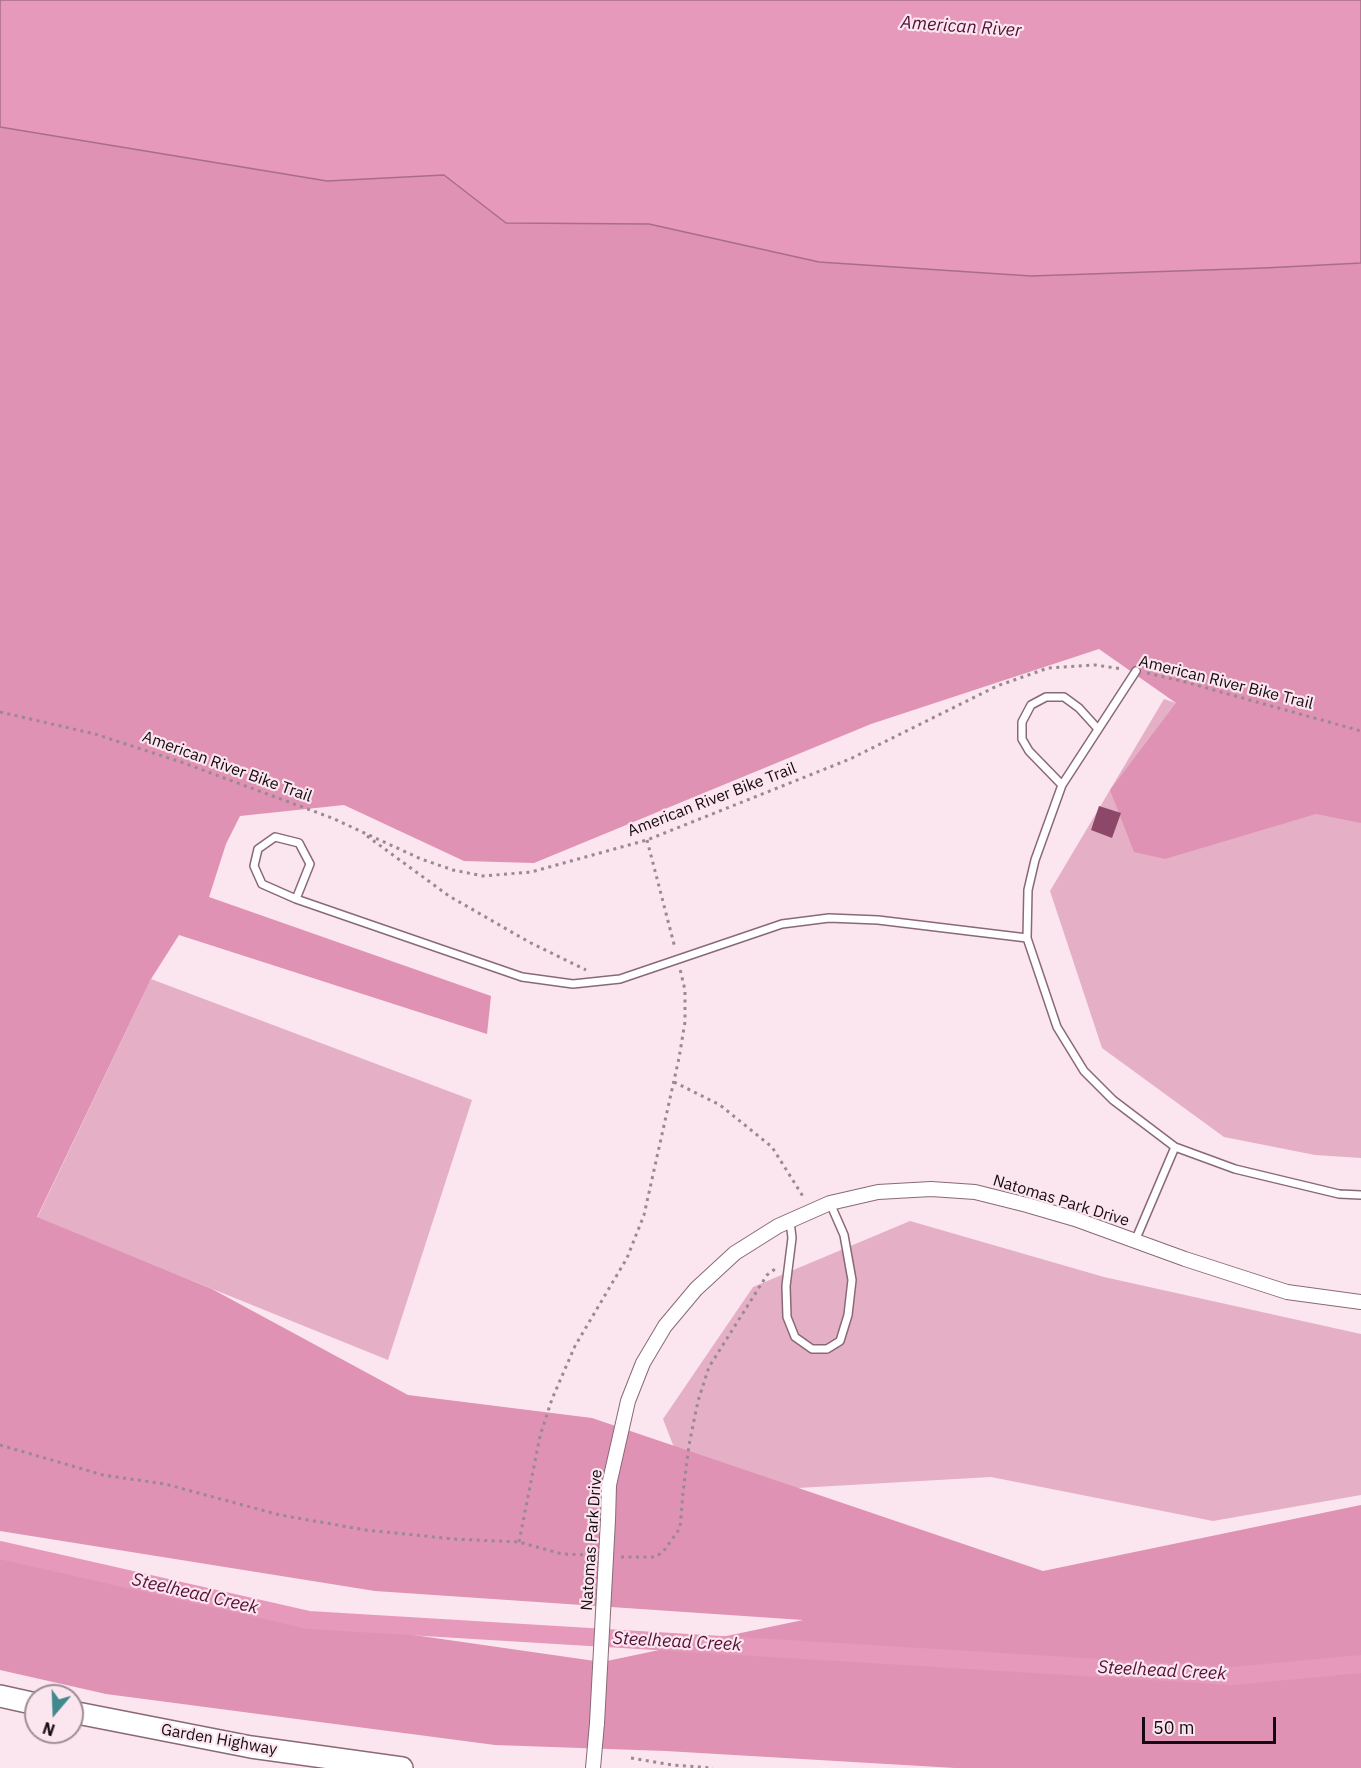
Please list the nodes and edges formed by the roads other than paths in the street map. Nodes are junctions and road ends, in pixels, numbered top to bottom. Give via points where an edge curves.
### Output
1 (1136, 671) road end
2 (1098, 729) junction
3 (1062, 784) junction
4 (296, 899) junction
5 (1027, 938) junction
6 (1175, 1147) junction
7 (1361, 1195) edge
8 (830, 1203) junction
9 (790, 1221) junction
10 (1135, 1240) junction
11 (1361, 1302) edge
12 (0, 1696) edge
13 (24, 1701) edge
14 (84, 1714) edge
15 (402, 1768) edge
16 (592, 1768) edge

1 - 2 lane
2 - 3 lane
2 - 3 lane via 1064,697 1046,697 1031,705 1022,722 1022,739
3 - 5 lane via 1028,890
4 - 4 lane via 262,884 254,866 258,849 275,837 299,843 310,864
4 - 5 lane via 522,977 573,984 620,979 782,924 829,918
5 - 6 lane via 1057,1027 1084,1071 1113,1101
6 - 7 lane via 1235,1169 1339,1194
6 - 10 lane
8 - 9 street, Natomas Park Drive
8 - 9 lane via 844,1235 852,1280 840,1341 827,1349 812,1349 795,1337 787,1317
8 - 10 street, Natomas Park Drive via 878,1192 975,1192
9 - 16 street, Natomas Park Drive, bridge via 735,1253 696,1289 665,1326 643,1363 628,1401 609,1485
10 - 11 street, Natomas Park Drive via 1287,1292
12 - 13 main road
14 - 15 main road, Garden Highway via 251,1747

